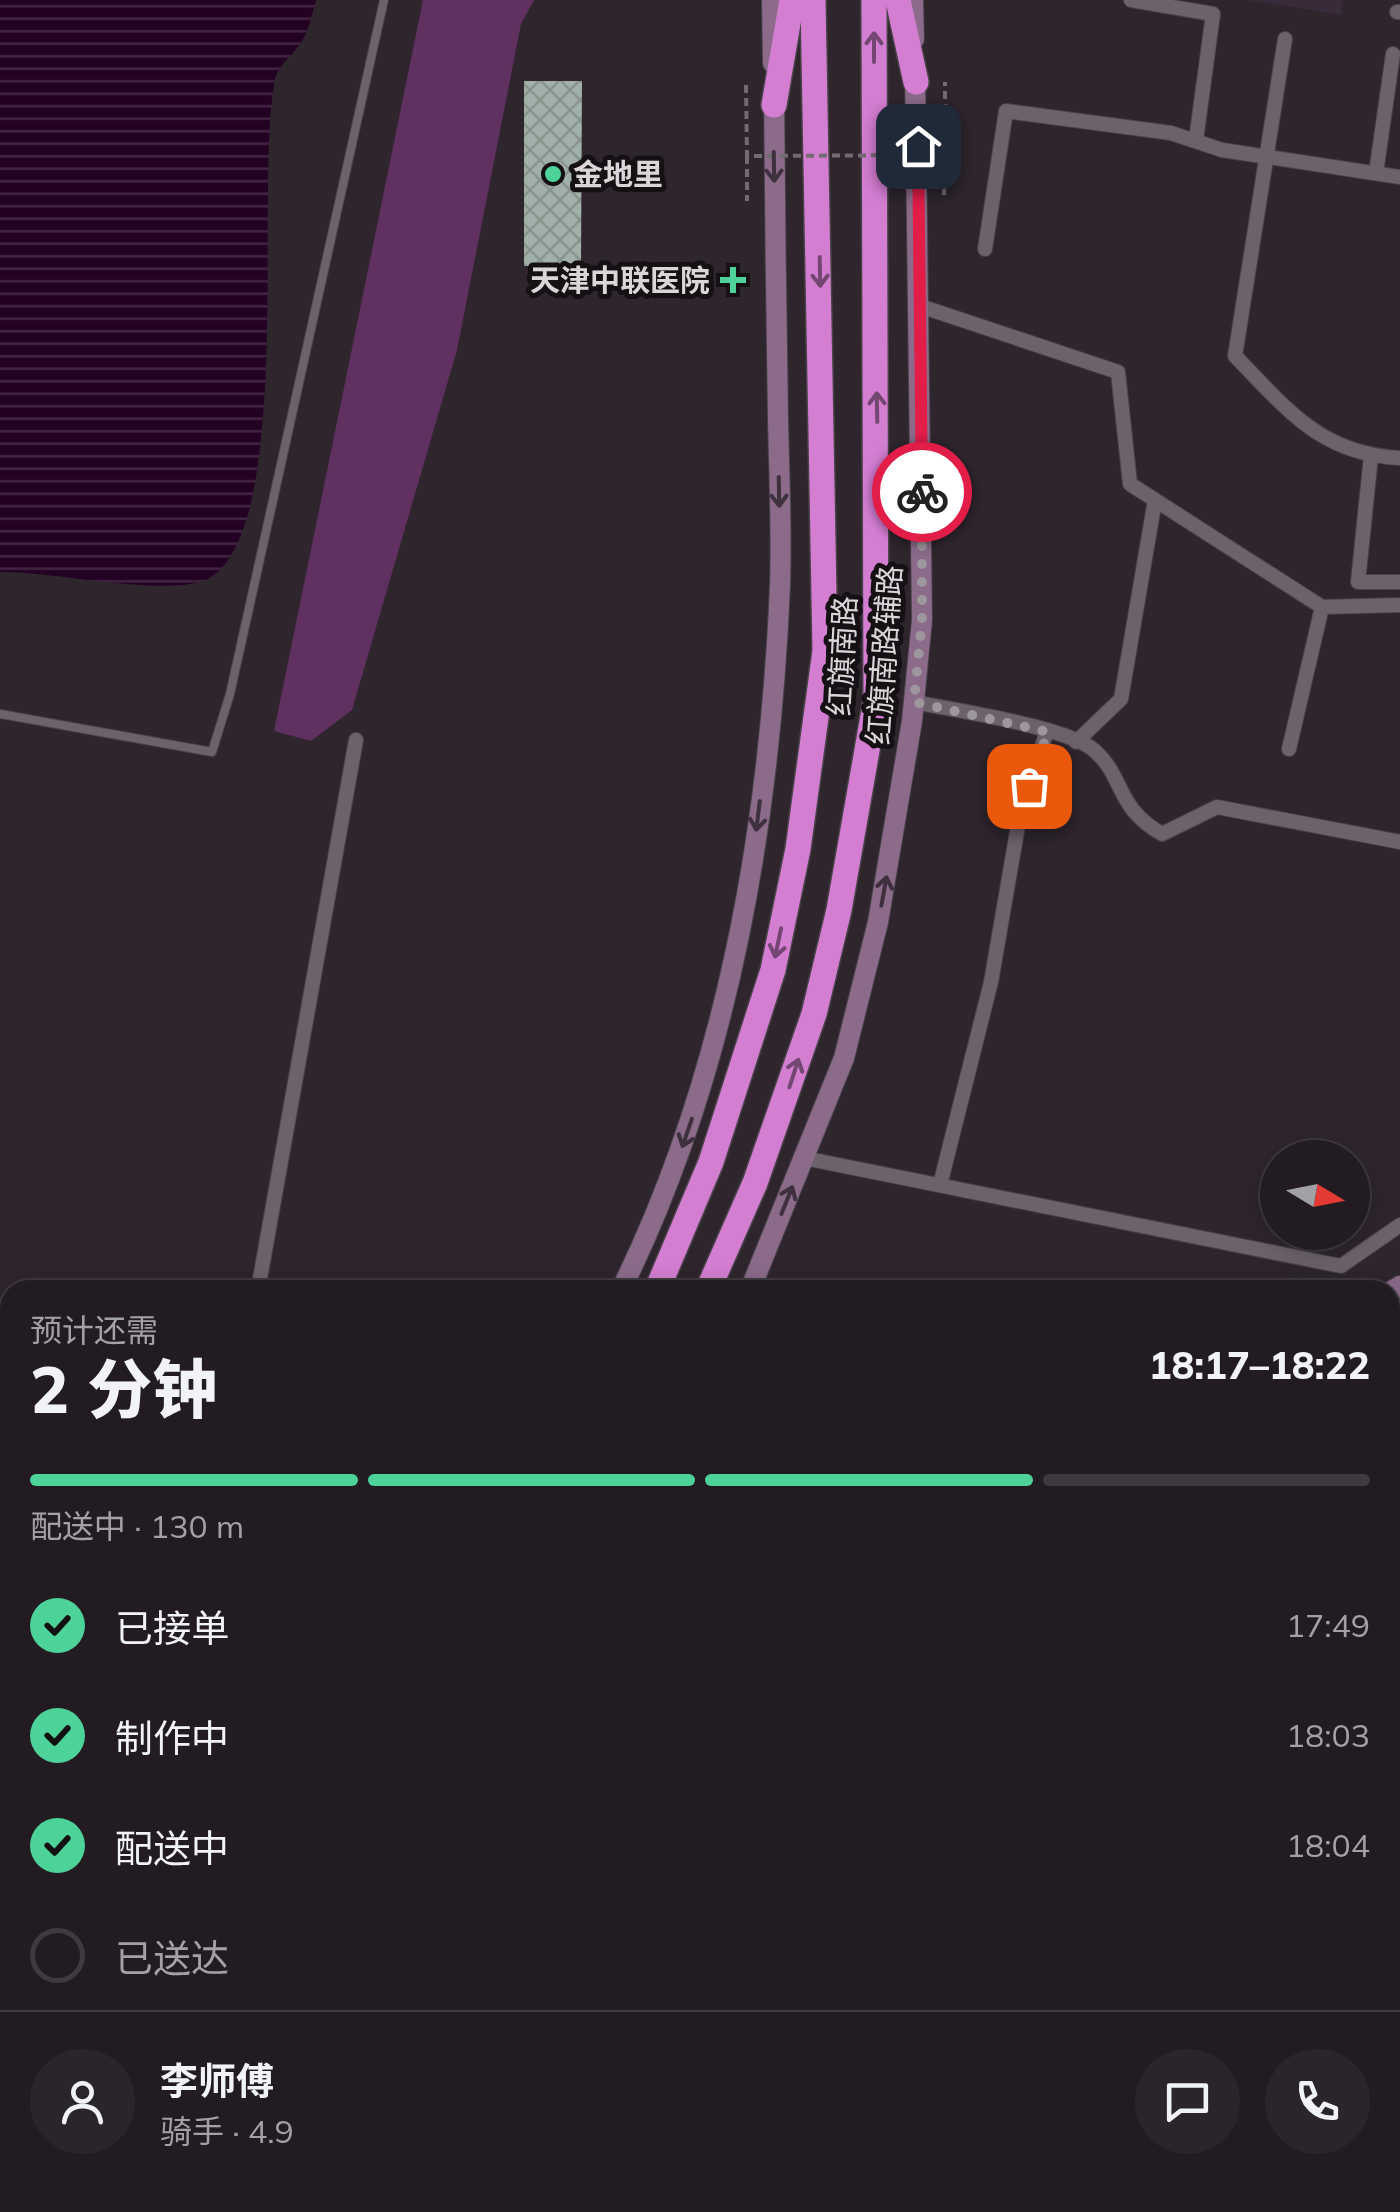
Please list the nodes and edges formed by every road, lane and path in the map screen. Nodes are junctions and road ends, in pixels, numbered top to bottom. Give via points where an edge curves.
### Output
1 (384, 0) edge
2 (772, 0) edge
3 (792, 0) edge
4 (813, 0) edge
5 (874, 0) edge
6 (898, 0) edge
7 (913, 0) edge
8 (1131, 0) edge
9 (1285, 40) dead end
10 (1393, 54) dead end
11 (916, 82) junction
12 (945, 82) dead end
13 (746, 86) dead end
14 (774, 105) junction
15 (1196, 140) junction
16 (944, 155) junction
17 (747, 156) junction
18 (1268, 157) junction
19 (1376, 173) junction
20 (1400, 177) edge
21 (944, 195) dead end
22 (747, 201) dead end
23 (985, 249) dead end
24 (920, 306) junction
25 (1370, 456) junction
26 (1400, 458) edge
27 (1155, 500) junction
28 (1400, 582) edge
29 (1400, 606) edge
30 (1322, 607) junction
31 (914, 702) junction
32 (0, 714) edge
33 (1048, 732) junction
34 (356, 740) dead end
35 (1076, 742) junction
36 (1290, 749) dead end
37 (1400, 842) edge
38 (804, 1158) junction
39 (940, 1185) junction
40 (1400, 1225) edge
41 (260, 1280) edge
42 (625, 1280) edge
43 (661, 1280) edge
44 (713, 1280) edge
45 (754, 1280) edge

1 - 32 lane via 212,752
2 - 14 main road
3 - 14 highway
4 -> 43 highway, 红旗南路 via 825,651 798,849 772,970 711,1162
44 -> 5 highway, 红旗南路 via 755,1183 814,1014 876,699
6 - 11 highway
7 - 11 main road, 红旗南路辅路
8 - 15 street via 1213,14
9 - 18 street
10 - 19 street
11 - 24 main road, 红旗南路辅路
12 - 16 path, bridge
13 - 17 path, bridge
14 -> 42 main road via 780,584 762,787 740,927 697,1102
15 - 18 street
15 - 23 street via 1006,111
16 - 17 path, bridge
16 - 21 path
17 - 22 path
18 - 19 street
18 - 25 street via 1235,356 1308,430
19 - 20 street
24 - 27 street via 1118,372 1130,484
24 - 31 main road, 红旗南路辅路 via 922,620
25 - 26 street
25 - 28 street via 1358,582
27 - 30 street
27 - 35 street via 1121,699
29 - 30 street
30 - 36 street
31 - 33 street
38 -> 31 main road, 红旗南路辅路 via 844,1058 878,922
33 - 35 street
33 - 39 street via 1020,814 992,982
34 - 41 street
35 - 37 street via 1094,750 1136,819 1162,834 1218,807
38 - 39 street
45 -> 38 main road, 红旗南路辅路
39 - 40 street via 1341,1266

